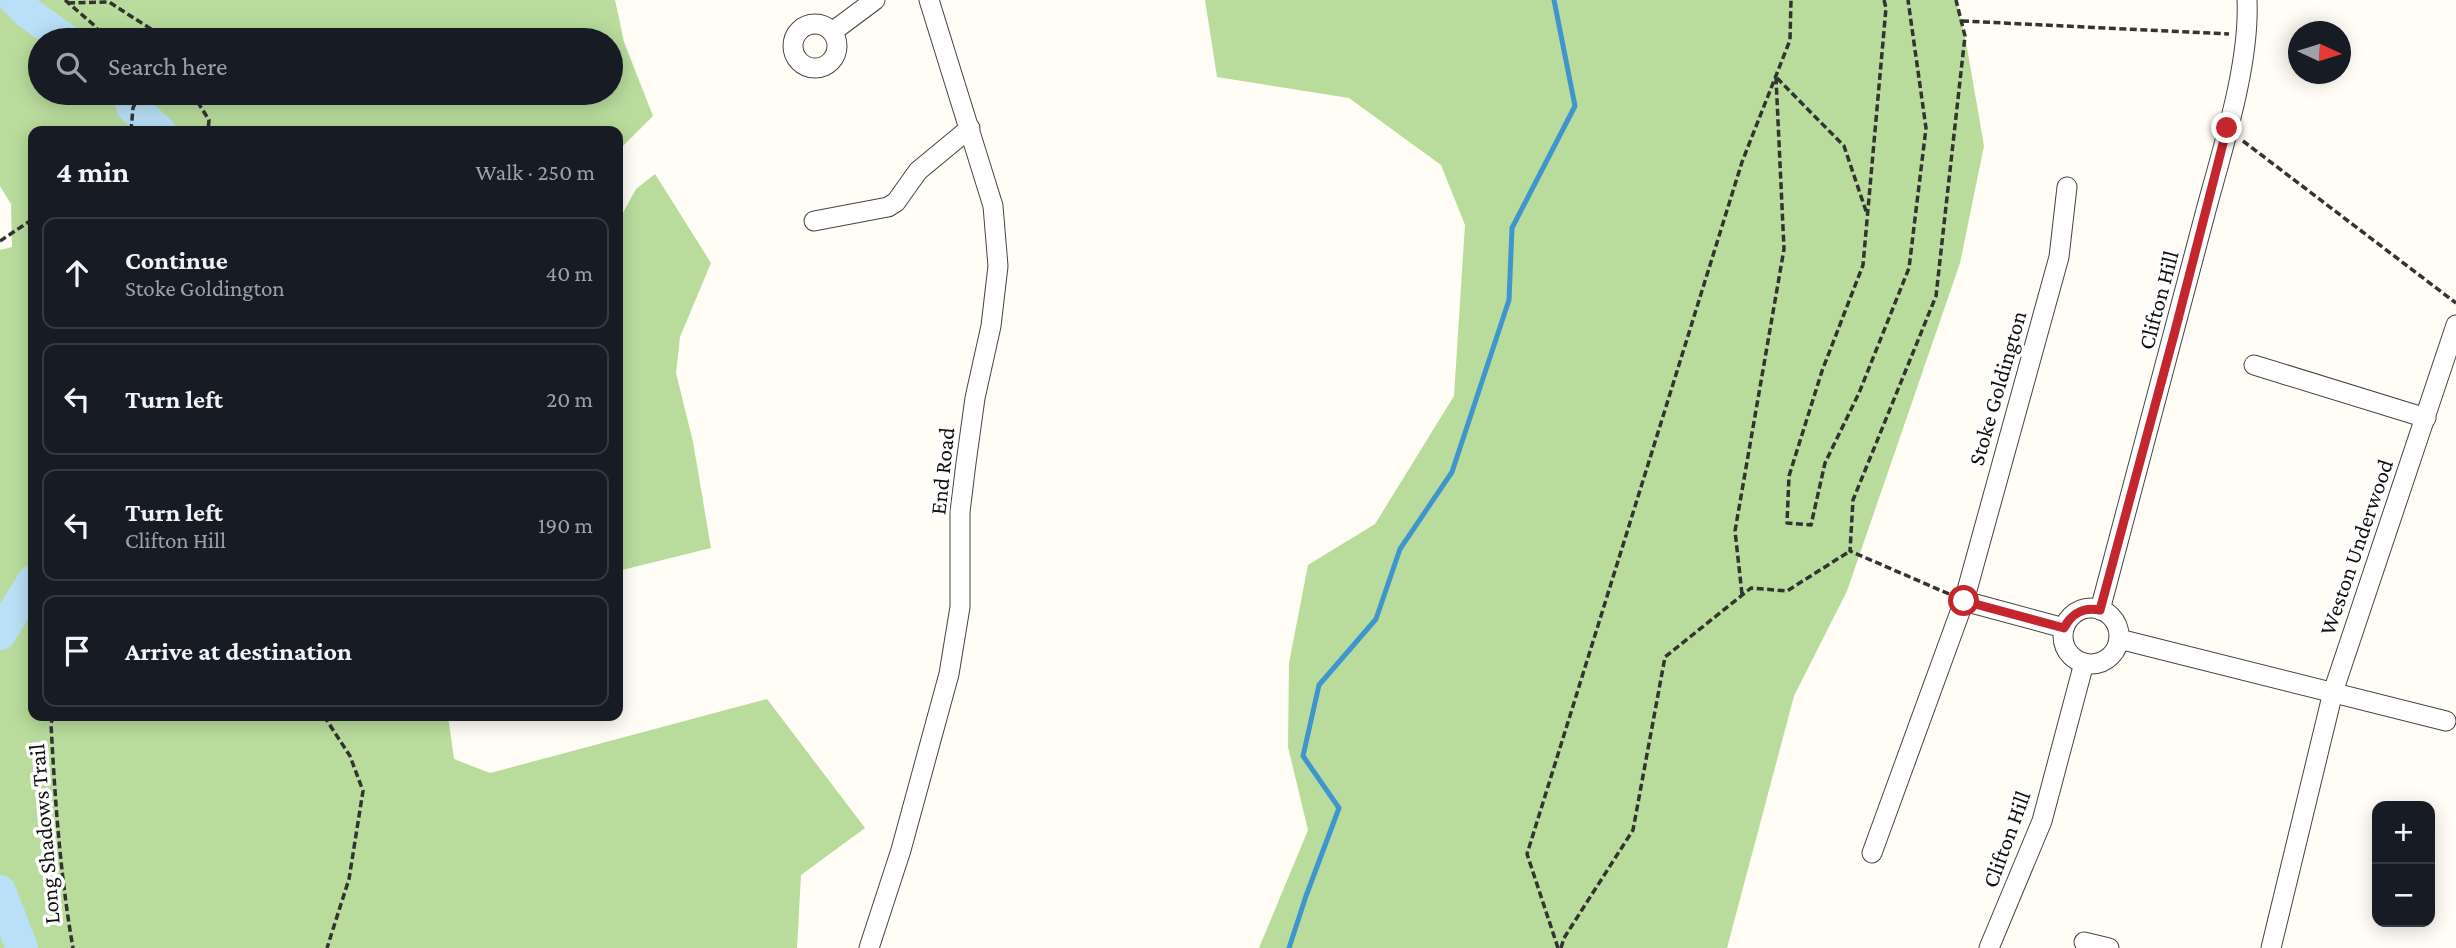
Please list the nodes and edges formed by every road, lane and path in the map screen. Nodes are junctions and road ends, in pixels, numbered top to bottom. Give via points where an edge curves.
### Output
1 (875, 0) edge
2 (929, 0) edge
3 (1791, 0) edge
4 (1884, 0) edge
5 (1909, 0) edge
6 (1956, 0) edge
7 (2247, 0) edge
8 (67, 1) edge
9 (1962, 21) junction
10 (96, 28) edge
11 (149, 28) edge
12 (832, 32) dead end
13 (2245, 34) junction
14 (1776, 76) junction
15 (134, 105) edge
16 (200, 105) edge
17 (131, 126) edge
18 (208, 126) edge
19 (970, 128) junction
20 (2227, 128) junction
21 (2067, 187) dead end
22 (1868, 216) junction
23 (814, 221) dead end
24 (28, 222) edge
25 (0, 241) edge
26 (2456, 303) edge
27 (2456, 325) edge
28 (2254, 365) dead end
29 (2426, 418) junction
30 (1850, 551) junction
31 (1742, 594) junction
32 (1964, 601) junction
33 (2100, 610) junction
34 (2064, 628) junction
35 (2119, 639) junction
36 (2084, 663) junction
37 (2333, 692) junction
38 (52, 721) edge
39 (327, 721) edge
40 (2446, 721) dead end
41 (1872, 853) dead end
42 (2084, 942) dead end
43 (73, 948) edge
44 (327, 948) edge
45 (869, 948) edge
46 (1559, 948) edge
47 (1989, 948) edge
48 (2109, 948) edge
49 (2271, 948) edge

1 - 12 street
2 - 19 street, End Road
3 - 14 path via 1790,40
4 - 22 path
5 - 22 path via 1926,128 1909,268 1859,393 1825,463 1811,525 1787,523 1789,476 1822,371 1863,265
6 - 9 path
7 - 13 street, Clifton Hill
8 - 10 path
8 - 11 path via 109,2
9 - 13 path
9 - 30 path via 1965,36 1936,296 1853,500
13 - 20 street, Clifton Hill
14 - 22 path via 1844,146
14 - 31 path via 1784,249 1735,531
14 - 46 path via 1742,162 1527,854
15 - 17 path
16 - 18 path
19 - 23 street via 918,171 888,207
19 - 45 street, End Road via 993,206 998,265 960,512 960,607 949,674
20 - 26 path
20 - 33 street, Clifton Hill
21 - 32 street, Stoke Goldington via 2059,257
24 - 25 path
27 - 29 street, Weston Underwood
28 - 29 street
29 - 37 street, Weston Underwood
30 - 31 path via 1787,591 1751,588
30 - 32 path
31 - 46 path via 1665,657 1633,830
32 - 34 street
32 - 41 street, Stoke Goldington
33 - 34 street via 2082,610
33 - 35 street via 2115,621
34 - 36 street via 2069,654
35 - 36 street via 2103,662
35 - 37 street
36 - 47 street, Clifton Hill via 2042,821
37 - 40 street
37 - 49 street, Weston Underwood
38 - 43 path, Long Shadows Trail via 56,817
39 - 44 path via 350,756 363,791 349,879
42 - 48 street

